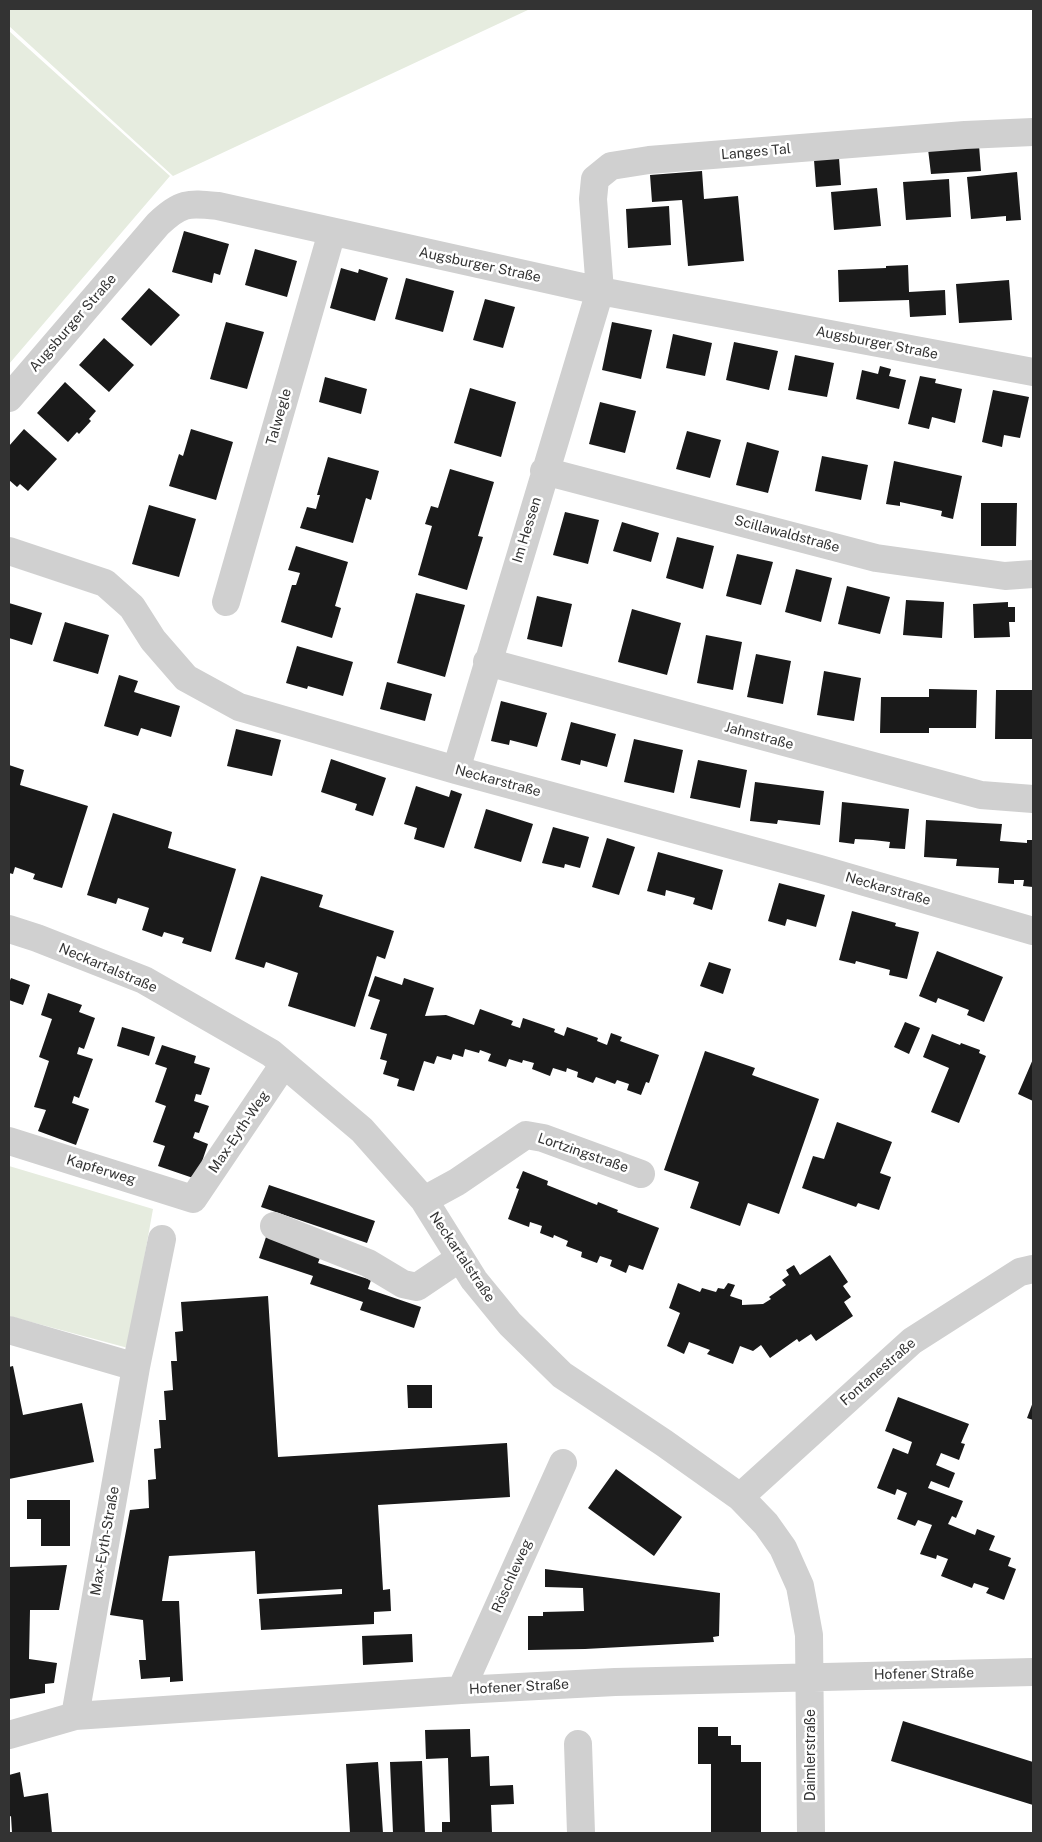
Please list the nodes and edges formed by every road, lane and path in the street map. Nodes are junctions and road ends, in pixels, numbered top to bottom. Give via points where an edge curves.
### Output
1 (1033, 132) edge
2 (332, 232) junction
3 (600, 291) junction
4 (1033, 372) edge
5 (9, 398) edge
6 (544, 471) junction
7 (9, 551) edge
8 (1033, 574) edge
9 (226, 602) dead end
10 (487, 662) junction
11 (456, 770) junction
12 (1033, 800) edge
13 (9, 929) edge
14 (1033, 931) edge
15 (284, 1064) junction
16 (9, 1141) edge
17 (641, 1174) dead end
18 (193, 1199) joint
19 (424, 1200) junction
20 (274, 1226) dead end
21 (162, 1239) dead end
22 (460, 1258) junction
23 (1033, 1269) edge
24 (9, 1330) edge
25 (136, 1367) junction
26 (563, 1463) dead end
27 (740, 1497) junction
28 (1033, 1672) edge
29 (811, 1677) junction
30 (461, 1690) junction
31 (75, 1716) junction
32 (9, 1735) edge
33 (578, 1744) dead end
34 (581, 1833) edge
35 (811, 1833) edge

1 - 3 street, Langes Tal via 649,160 611,166 595,180 593,198
2 - 3 street, Augsburger Straße
2 - 5 street, Augsburger Straße via 218,206 192,203 172,211
2 - 9 street, Talwegle
3 - 4 street, Augsburger Straße
3 - 6 street, Im Hessen
6 - 8 street, Scillawaldstraße via 876,558 1005,576
6 - 10 street, Im Hessen
7 - 11 street, Neckarstraße via 105,583 132,607 152,640 186,678 239,707
10 - 11 street, Im Hessen
10 - 12 street, Jahnstraße via 981,795
11 - 14 street, Neckarstraße
13 - 15 street, Neckartalstraße via 144,980 271,1053
15 - 18 street, Max-Eyth-Weg
15 - 19 street, Neckartalstraße via 362,1130
16 - 18 street, Kapferweg
17 - 19 street, Lortzingstraße via 543,1138 526,1135 457,1182
19 - 22 street, Neckartalstraße
20 - 22 street via 368,1263 403,1284 417,1287
21 - 25 street, Max-Eyth-Straße
22 - 27 street, Neckartalstraße via 510,1324 562,1375
23 - 27 street, Fontanestraße via 1020,1272 912,1341
24 - 25 street
25 - 31 street, Max-Eyth-Straße
26 - 30 street, Röschleweg
27 - 29 street, Neckartalstraße via 783,1548 800,1586 809,1635
28 - 29 street, Hofener Straße
29 - 30 street, Hofener Straße
29 - 35 street, Daimlerstraße
30 - 31 street, Hofener Straße
31 - 32 street, Hofener Straße
33 - 34 street

